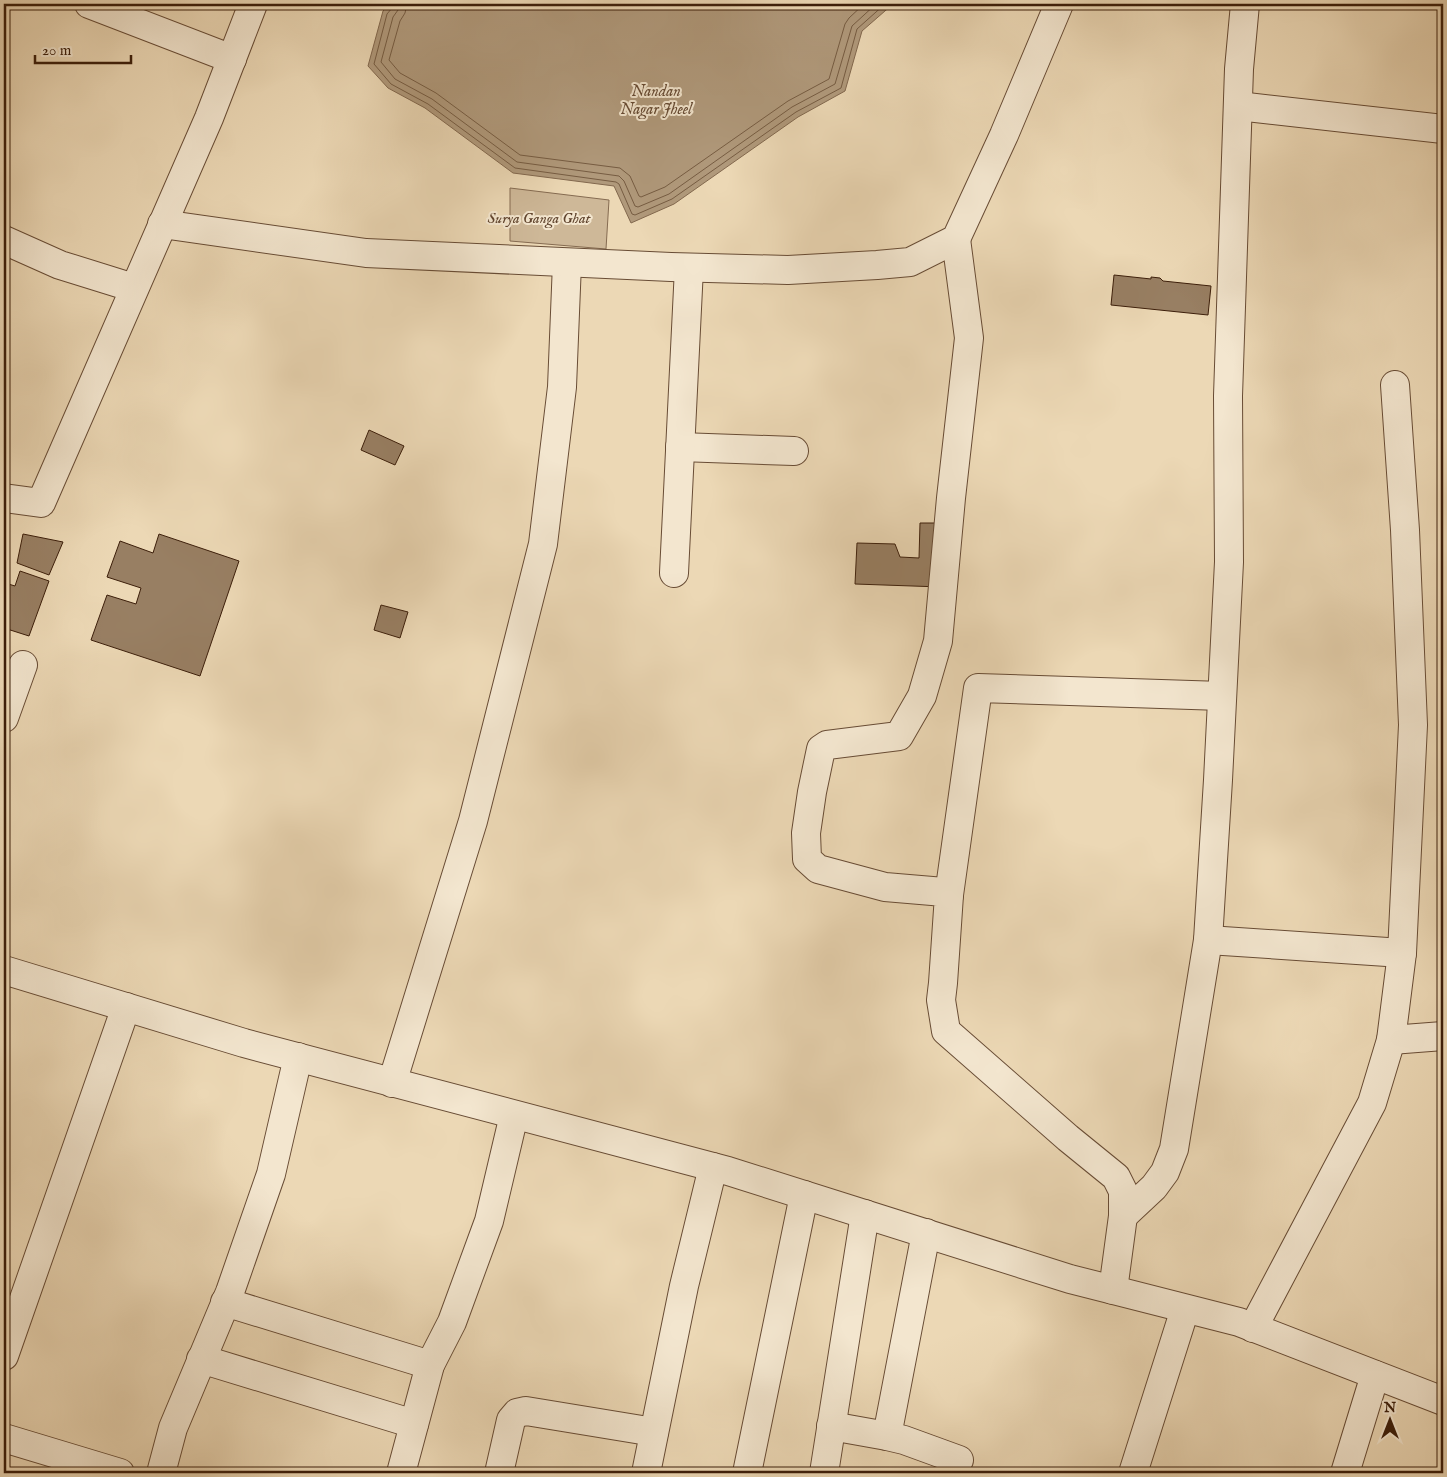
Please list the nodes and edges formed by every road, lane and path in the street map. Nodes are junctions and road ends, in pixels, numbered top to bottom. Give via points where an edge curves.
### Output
1 (89, 4) edge
2 (253, 4) edge
3 (1059, 4) edge
4 (1245, 4) edge
5 (232, 58) junction
6 (1238, 106) junction
7 (1443, 129) edge
8 (162, 224) junction
9 (956, 239) junction
10 (4, 240) edge
11 (567, 263) junction
12 (689, 268) junction
13 (134, 288) junction
14 (1395, 385) dead end
15 (680, 447) junction
16 (794, 451) dead end
17 (4, 498) edge
18 (674, 573) dead end
19 (23, 665) dead end
20 (1222, 696) junction
21 (4, 718) edge
22 (949, 896) junction
23 (1208, 940) junction
24 (1402, 952) junction
25 (4, 970) edge
26 (126, 1007) junction
27 (1443, 1036) edge
28 (1391, 1040) junction
29 (298, 1057) junction
30 (392, 1083) junction
31 (514, 1115) junction
32 (713, 1167) junction
33 (804, 1194) junction
34 (865, 1214) junction
35 (1124, 1216) junction
36 (926, 1234) junction
37 (1113, 1290) junction
38 (225, 1302) junction
39 (1185, 1309) junction
40 (1253, 1328) junction
41 (4, 1356) edge
42 (201, 1359) junction
43 (430, 1365) junction
44 (1375, 1375) junction
45 (1443, 1400) edge
46 (414, 1424) junction
47 (831, 1426) junction
48 (654, 1432) junction
49 (887, 1436) junction
50 (4, 1438) edge
51 (959, 1460) dead end
52 (120, 1473) edge
53 (161, 1473) edge
54 (401, 1473) edge
55 (498, 1473) edge
56 (646, 1473) edge
57 (747, 1473) edge
58 (824, 1473) edge
59 (1133, 1473) edge
60 (1345, 1473) edge

1 - 5 street
2 - 5 street
3 - 9 street
4 - 6 street
5 - 8 street
6 - 7 street
6 - 20 street via 1228,396 1229,562
8 - 11 street via 366,253
8 - 13 street
9 - 12 street via 910,262 788,270
9 - 22 street via 969,338 938,641 922,696 899,736 827,745 821,749 806,833 807,859 818,869 884,888 944,892
10 - 13 street via 60,265
11 - 12 street
11 - 30 street via 562,387 543,544 473,821
12 - 15 street
13 - 17 street via 42,503
14 - 24 street via 1413,725
15 - 16 street
15 - 18 street
19 - 21 street
20 - 22 street via 978,688
20 - 23 street
22 - 35 street via 941,1000 946,1031 1116,1177 1124,1191
23 - 24 street
23 - 35 street via 1174,1149 1154,1187
24 - 28 street
25 - 26 street
26 - 29 street
26 - 41 street
27 - 28 street
28 - 40 street via 1372,1103
29 - 30 street
29 - 38 street via 271,1174
30 - 31 street
31 - 32 street
31 - 43 street via 489,1221 452,1322
32 - 33 street
32 - 48 street
33 - 34 street
33 - 57 street
34 - 36 street
34 - 47 street
35 - 37 street
36 - 37 street
36 - 49 street
37 - 39 street
38 - 42 street
38 - 43 street
39 - 40 street
39 - 59 street
40 - 44 street
42 - 46 street
42 - 53 street via 173,1428
43 - 46 street
44 - 45 street
44 - 60 street
46 - 54 street
47 - 49 street
47 - 58 street
48 - 55 street via 526,1411 517,1413 512,1420
48 - 56 street
49 - 51 street
50 - 52 street

